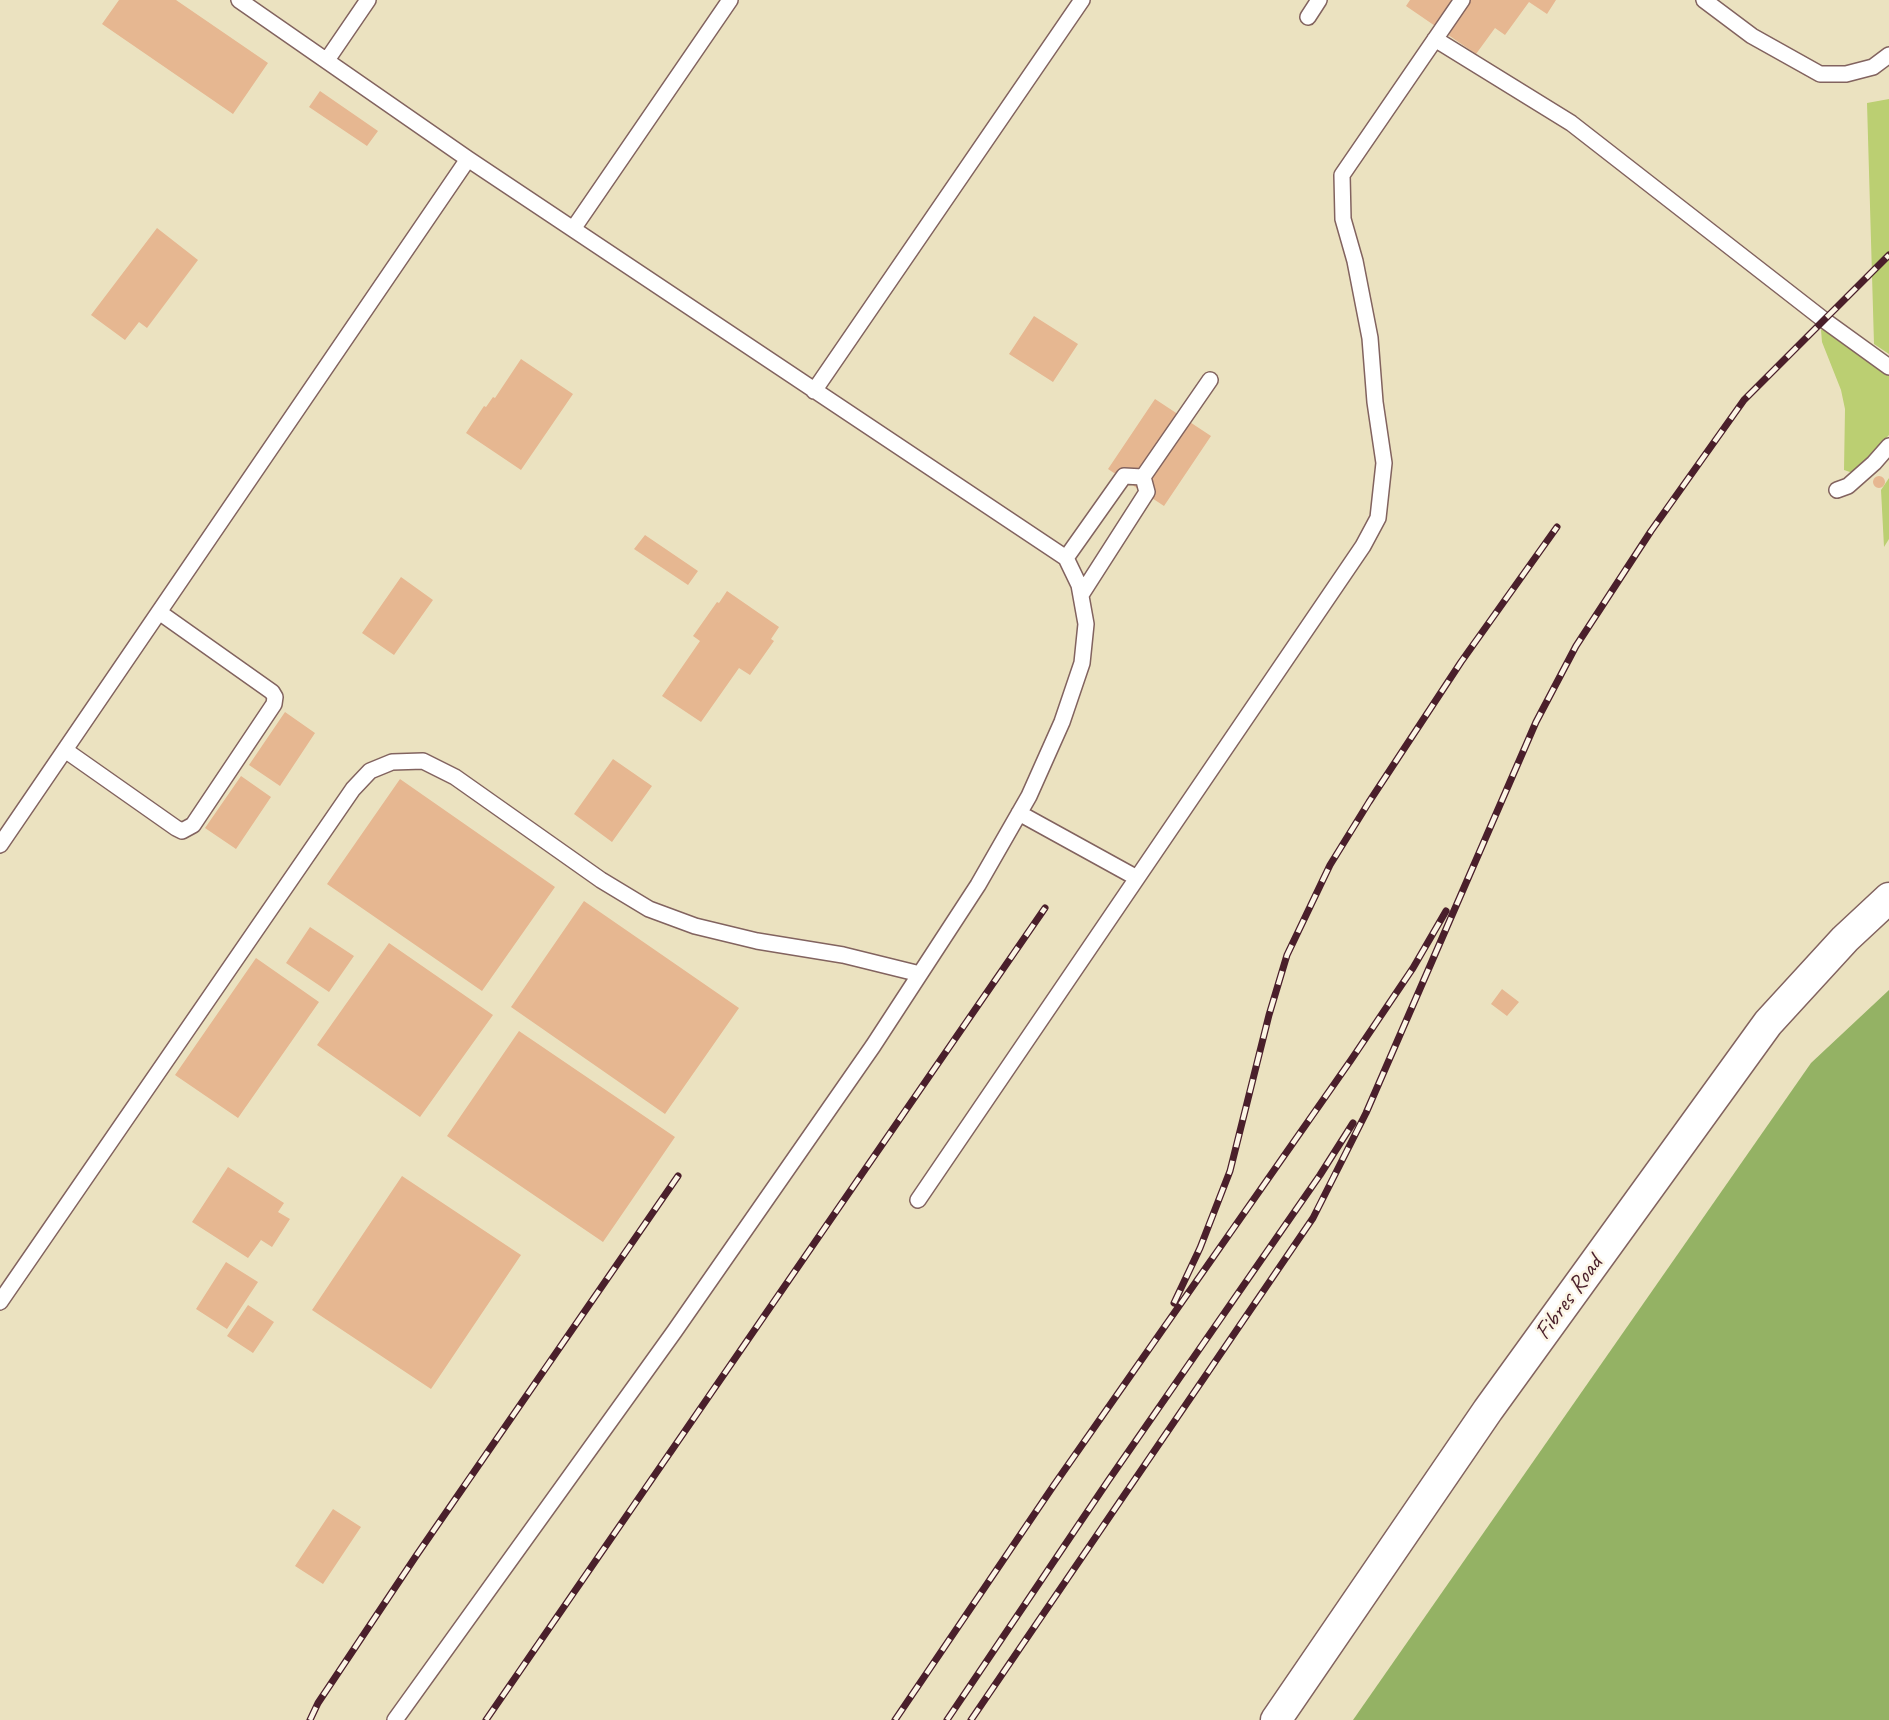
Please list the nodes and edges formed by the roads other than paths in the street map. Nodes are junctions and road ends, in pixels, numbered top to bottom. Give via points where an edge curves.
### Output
1 (239, 0) edge
2 (368, 0) edge
3 (730, 0) edge
4 (1082, 0) edge
5 (1319, 0) edge
6 (1462, 0) edge
7 (1704, 0) edge
8 (1308, 17) dead end
9 (1435, 39) junction
10 (1889, 55) edge
11 (327, 60) junction
12 (468, 159) junction
13 (573, 229) junction
14 (1889, 367) edge
15 (1210, 380) dead end
16 (814, 391) junction
17 (1889, 446) edge
18 (1143, 477) junction
19 (1837, 490) dead end
20 (1066, 558) junction
21 (1081, 595) junction
22 (159, 612) junction
23 (65, 750) junction
24 (1018, 813) junction
25 (0, 845) edge
26 (1137, 878) junction
27 (1889, 898) edge
28 (920, 974) junction
29 (918, 1200) dead end
30 (0, 1302) edge
31 (395, 1720) edge
32 (1276, 1720) edge

1 - 11 lane
2 - 11 lane
3 - 13 lane
4 - 16 lane
5 - 8 lane
6 - 9 lane
7 - 10 lane via 1752,36 1820,74 1846,74 1873,67
9 - 14 lane via 1571,123
9 - 26 lane via 1342,174 1343,219 1370,338 1384,463 1378,518 1363,546
11 - 12 lane
12 - 13 lane
12 - 22 lane
13 - 16 lane
15 - 18 lane
16 - 20 lane
17 - 19 lane via 1848,486
18 - 20 lane via 1124,476
18 - 21 lane via 1147,492
20 - 21 lane
21 - 24 lane via 1086,624 1082,663 1062,722
22 - 23 lane
22 - 23 lane via 275,697 193,825 182,831 176,828
23 - 25 lane
24 - 26 lane
24 - 28 lane via 978,885
26 - 29 lane
27 - 32 street, Fibres Road via 1845,939 1768,1023 1488,1410
28 - 30 lane via 757,941 695,926 649,909 601,880 455,777 423,761 392,762 370,771 353,789
28 - 31 lane via 674,1332

